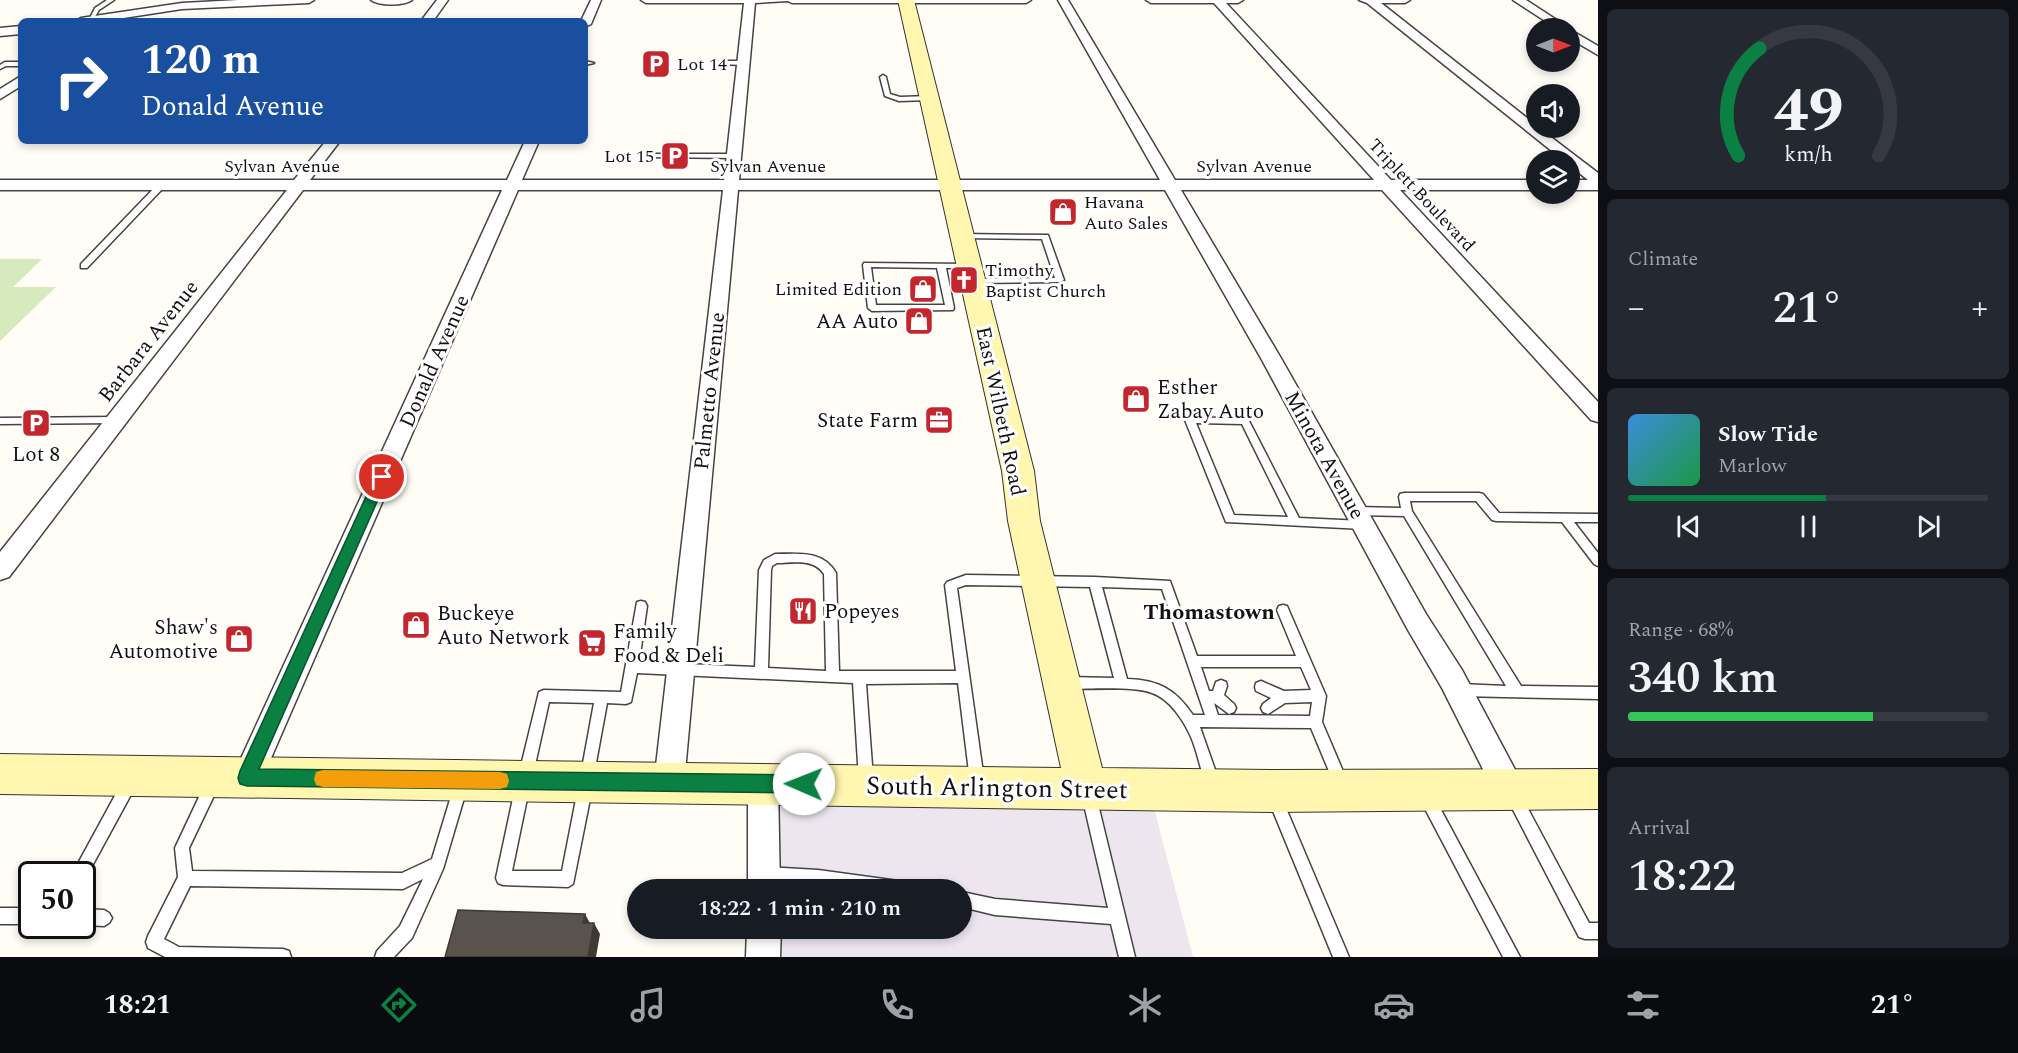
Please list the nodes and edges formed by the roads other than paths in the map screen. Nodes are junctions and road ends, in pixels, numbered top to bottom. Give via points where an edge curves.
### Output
1 (111, 0) edge
2 (309, 0) edge
3 (376, 0) edge
4 (407, 0) edge
5 (443, 0) edge
6 (596, 0) edge
7 (646, 0) edge
8 (750, 0) edge
9 (783, 0) edge
10 (792, 0) edge
11 (906, 0) edge
12 (946, 0) edge
13 (951, 0) edge
14 (971, 0) edge
15 (1026, 0) edge
16 (1063, 0) edge
17 (1152, 0) edge
18 (1217, 0) edge
19 (1238, 0) edge
20 (1362, 0) edge
21 (1370, 0) edge
22 (1405, 0) edge
23 (1518, 0) edge
24 (94, 18) edge
25 (106, 18) edge
26 (429, 18) edge
27 (588, 18) edge
28 (1547, 18) edge
29 (18, 30) edge
30 (0, 32) edge
31 (1580, 40) edge
32 (1598, 51) edge
33 (17, 56) dead end
34 (721, 63) dead end
35 (743, 63) junction
36 (18, 64) edge
37 (3, 66) edge
38 (883, 77) dead end
39 (18, 82) edge
40 (0, 95) edge
41 (930, 98) junction
42 (331, 144) edge
43 (531, 144) edge
44 (650, 156) dead end
45 (734, 156) junction
46 (1598, 183) edge
47 (1580, 184) edge
48 (0, 185) edge
49 (162, 185) junction
50 (731, 185) junction
51 (951, 185) junction
52 (1172, 185) junction
53 (1387, 185) junction
54 (1526, 185) edge
55 (298, 186) junction
56 (512, 186) junction
57 (963, 236) junction
58 (84, 266) dead end
59 (941, 266) junction
60 (971, 273) junction
61 (1598, 416) edge
62 (116, 420) junction
63 (0, 421) edge
64 (1407, 512) junction
65 (1360, 518) junction
66 (1565, 518) junction
67 (1598, 518) edge
68 (1295, 521) junction
69 (1598, 561) edge
70 (0, 570) edge
71 (1037, 580) junction
72 (1095, 582) junction
73 (641, 606) dead end
74 (1283, 610) dead end
75 (1306, 661) junction
76 (1193, 662) junction
77 (632, 667) junction
78 (681, 669) junction
79 (761, 673) junction
80 (833, 676) junction
81 (963, 676) junction
82 (859, 678) junction
83 (1061, 683) junction
84 (1122, 684) junction
85 (1261, 687) dead end
86 (1457, 689) junction
87 (1517, 692) junction
88 (1214, 693) junction
89 (1598, 693) edge
90 (1320, 696) junction
91 (1283, 697) junction
92 (602, 698) junction
93 (1229, 708) dead end
94 (1268, 708) dead end
95 (1213, 720) junction
96 (1192, 721) junction
97 (1315, 722) junction
98 (0, 774) edge
99 (133, 776) junction
100 (231, 777) junction
101 (462, 780) junction
102 (524, 781) junction
103 (587, 782) junction
104 (669, 783) junction
105 (763, 783) junction
106 (867, 785) junction
107 (978, 786) junction
108 (1086, 787) junction
109 (1215, 789) junction
110 (1343, 789) junction
111 (1423, 789) junction
112 (1509, 789) junction
113 (1598, 789) edge
114 (1271, 790) junction
115 (87, 861) edge
116 (438, 864) junction
117 (186, 878) junction
118 (764, 879) edge
119 (796, 879) edge
120 (832, 879) edge
121 (972, 902) edge
122 (0, 916) edge
123 (18, 916) edge
124 (1118, 917) junction
125 (96, 918) edge
126 (104, 918) dead end
127 (1598, 932) edge
128 (764, 939) edge
129 (283, 957) edge
130 (383, 957) edge
131 (763, 957) edge
132 (1127, 957) edge
133 (1341, 957) edge
134 (1512, 957) edge

1 - 24 lane via 97,9
2 - 25 street via 201,4
3 - 4 street
5 - 26 street
6 - 27 street
7 - 8 street
8 - 9 street
8 - 35 street, Palmetto Avenue
10 - 11 street
11 - 12 street
11 - 41 main road, East Wilbeth Road
13 - 14 street
14 - 15 street
16 - 52 street, Minota Avenue
17 - 18 street
18 - 19 street
18 - 53 street, Triplett Boulevard
20 - 21 street
21 - 22 street
21 - 46 street
23 - 28 street
29 - 30 street
31 - 32 street
33 - 37 lane
34 - 35 lane
35 - 45 street, Palmetto Avenue
36 - 37 lane
38 - 41 lane via 886,95 899,99
39 - 40 street
41 - 51 main road, East Wilbeth Road
42 - 55 street, Barbara Avenue
43 - 56 street, Donald Avenue
44 - 45 lane
45 - 50 street, Palmetto Avenue
46 - 47 street
48 - 49 street, Sylvan Avenue
49 - 55 street, Sylvan Avenue
49 - 58 lane
50 - 51 street, Sylvan Avenue
50 - 56 street, Sylvan Avenue
50 - 78 street, Palmetto Avenue
51 - 52 street, Sylvan Avenue
51 - 57 main road, East Wilbeth Road
52 - 53 street, Sylvan Avenue
52 - 65 street, Minota Avenue
53 - 54 street, Sylvan Avenue
53 - 61 street, Triplett Boulevard
55 - 56 street, Sylvan Avenue
55 - 62 street, Barbara Avenue
56 - 100 street, Donald Avenue
57 - 60 main road, East Wilbeth Road
57 - 60 lane via 1045,237 1060,280
59 - 59 lane via 867,265 873,308 950,308
59 - 60 lane
60 - 71 main road, East Wilbeth Road via 1018,471
62 - 63 lane
62 - 70 street, Barbara Avenue
64 - 65 lane
64 - 66 lane via 1404,496 1479,498 1496,517
64 - 87 lane
65 - 68 lane
65 - 86 street, Minota Avenue
66 - 67 lane
66 - 69 lane
68 - 68 lane via 1230,519 1190,420 1245,421
71 - 72 lane
71 - 81 lane via 966,580 951,585
71 - 83 main road, East Wilbeth Road
72 - 76 lane via 1166,584
72 - 84 lane
73 - 77 lane
74 - 75 lane
75 - 76 lane
75 - 90 lane
76 - 88 lane
77 - 78 lane
77 - 92 lane via 626,698
78 - 79 lane
78 - 104 street, Palmetto Avenue
79 - 80 lane
79 - 80 lane via 768,562 820,560 830,573
80 - 82 lane
81 - 82 lane
81 - 107 lane
82 - 106 lane
83 - 84 lane
83 - 108 main road, East Wilbeth Road
84 - 96 lane via 1163,691
85 - 91 lane
86 - 87 lane
86 - 112 street, Minota Avenue
87 - 89 lane
88 - 93 lane
88 - 95 lane
90 - 91 lane
90 - 97 lane
91 - 94 lane
92 - 102 lane via 544,696
92 - 103 lane
95 - 96 lane
95 - 97 lane
96 - 109 lane
97 - 110 lane
98 - 99 main road, South Arlington Street
99 - 100 main road, South Arlington Street
99 - 115 lane
100 - 101 main road, South Arlington Street
100 - 117 lane via 182,848
101 - 102 main road, South Arlington Street
101 - 116 lane
102 - 103 main road, South Arlington Street
102 - 103 lane via 502,878 568,879
103 - 104 main road, South Arlington Street
104 - 105 main road, South Arlington Street
105 - 106 main road, South Arlington Street
105 - 118 street
106 - 107 main road, South Arlington Street
107 - 108 main road, South Arlington Street
108 - 109 main road, South Arlington Street
108 - 124 lane
109 - 114 main road, South Arlington Street
110 - 111 main road, South Arlington Street
110 - 114 main road, South Arlington Street
111 - 112 main road, South Arlington Street
111 - 134 lane
112 - 113 main road, South Arlington Street
112 - 127 lane via 1585,931
114 - 133 lane
116 - 117 lane via 403,881
116 - 130 lane via 406,932
117 - 129 lane via 154,942 177,955
119 - 120 lane
121 - 124 lane
122 - 123 lane
124 - 132 lane
125 - 126 lane
128 - 131 street

